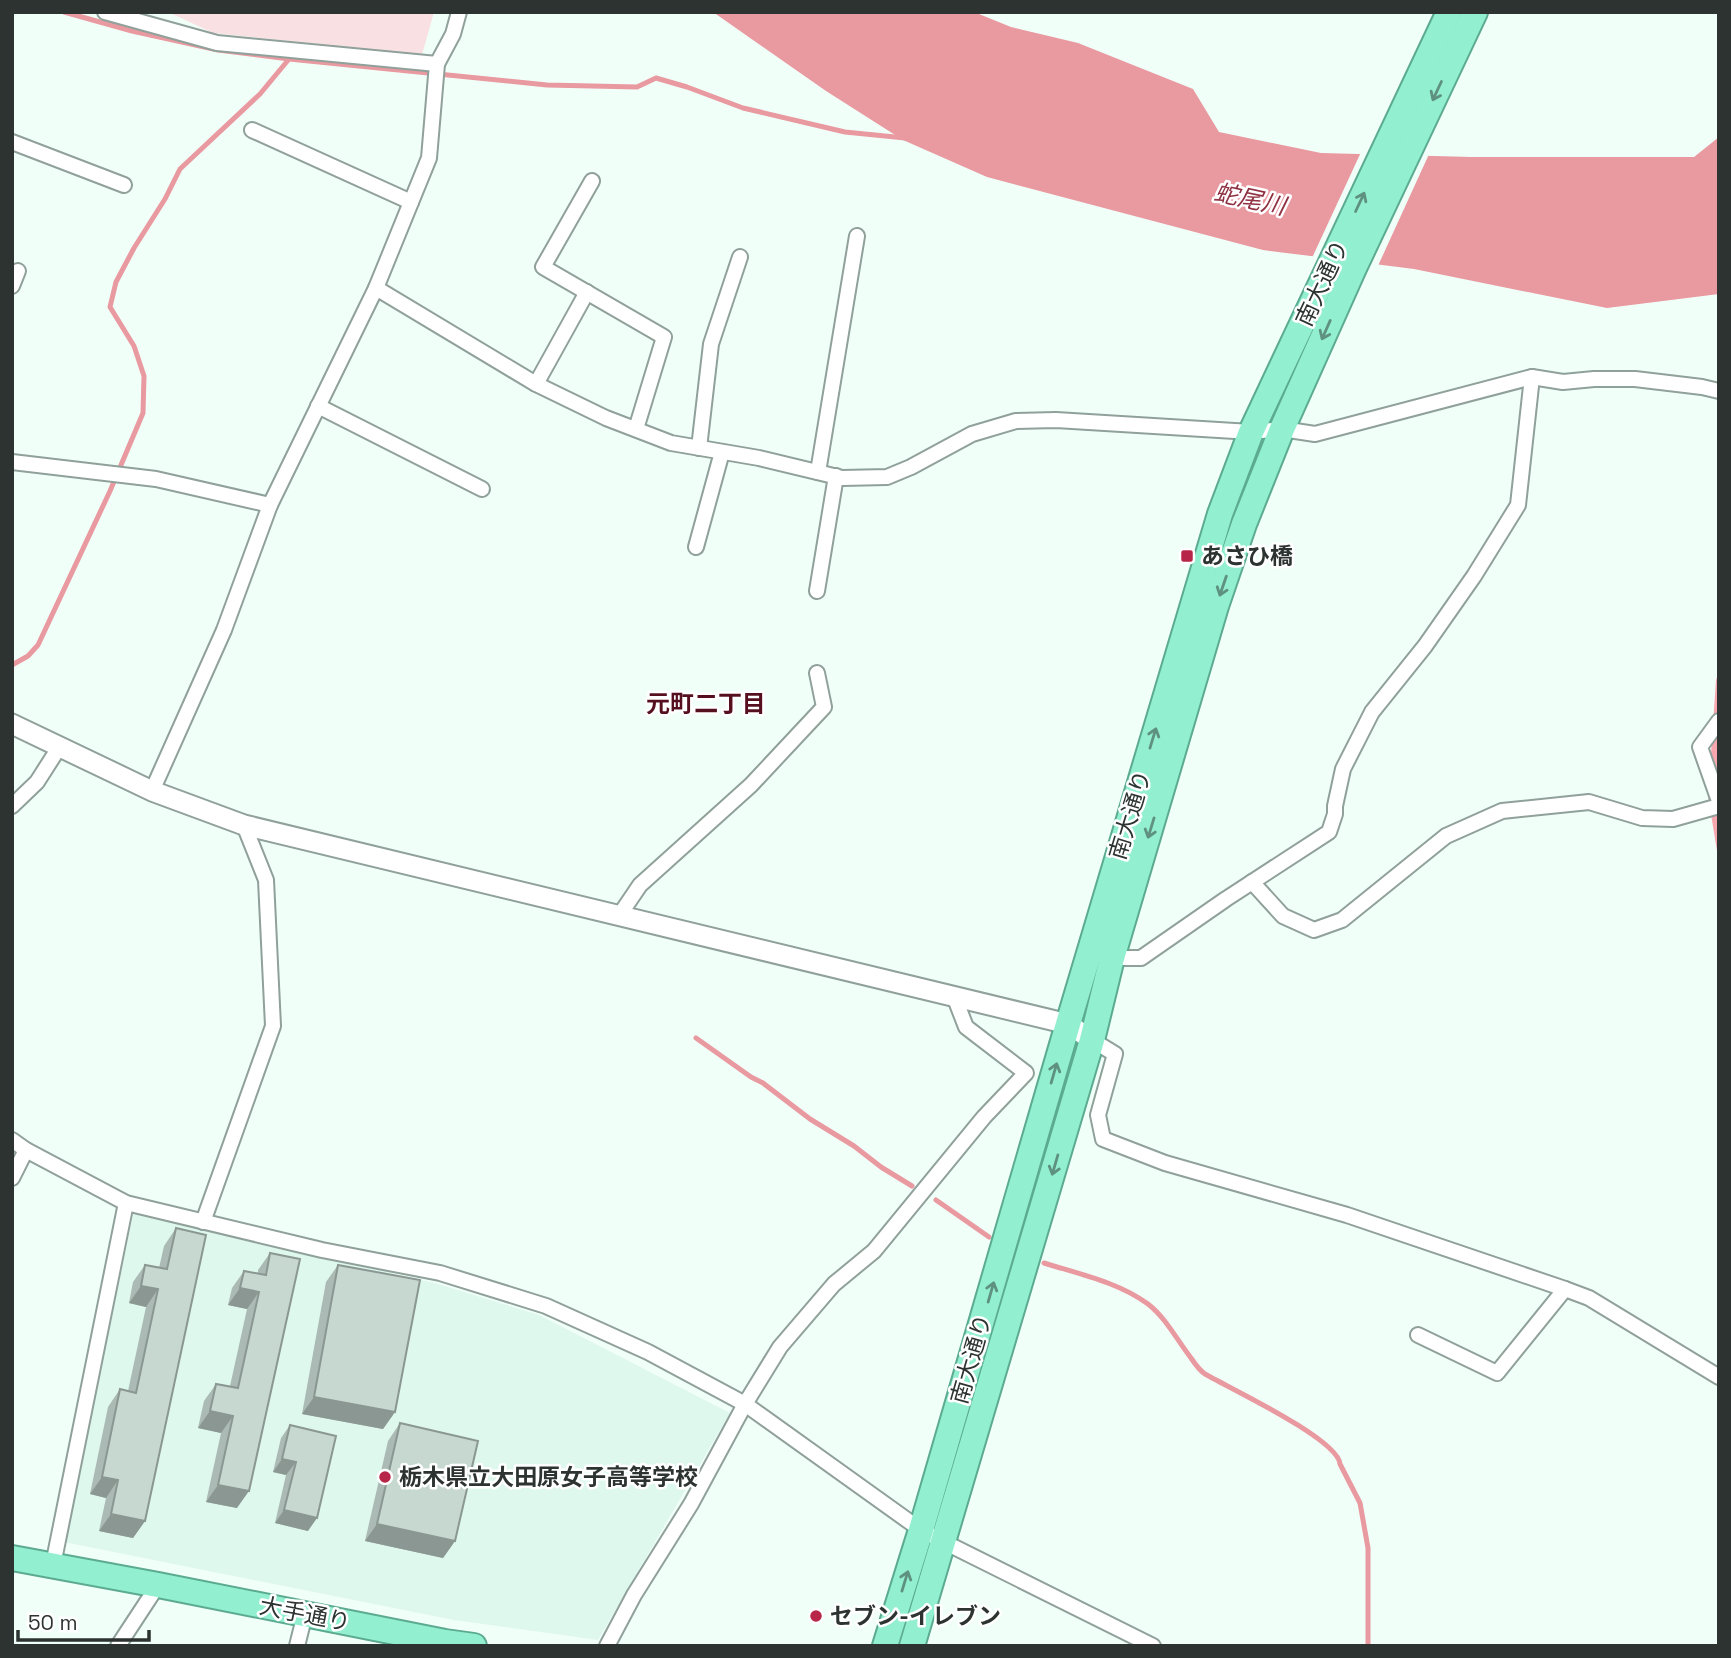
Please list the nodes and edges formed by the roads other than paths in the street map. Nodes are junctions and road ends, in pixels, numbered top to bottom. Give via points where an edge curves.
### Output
1 (105, 12) edge
2 (459, 12) edge
3 (1458, 20) edge
4 (437, 64) junction
5 (252, 130) dead end
6 (12, 142) edge
7 (592, 181) dead end
8 (124, 185) dead end
9 (411, 202) junction
10 (857, 236) dead end
11 (740, 257) dead end
12 (1343, 266) junction
13 (18, 271) dead end
14 (12, 285) edge
15 (376, 288) junction
16 (586, 292) junction
17 (1532, 377) junction
18 (536, 384) junction
19 (1719, 391) edge
20 (318, 406) junction
21 (636, 429) junction
22 (1282, 429) junction
23 (1251, 432) junction
24 (699, 448) junction
25 (722, 452) junction
26 (12, 462) edge
27 (818, 472) junction
28 (836, 476) junction
29 (482, 489) dead end
30 (270, 505) junction
31 (696, 547) dead end
32 (817, 591) dead end
33 (817, 673) dead end
34 (1719, 721) edge
35 (12, 724) edge
36 (60, 746) junction
37 (152, 791) junction
38 (1719, 803) edge
39 (12, 806) edge
40 (244, 825) junction
41 (1252, 882) junction
42 (619, 916) junction
43 (1112, 958) junction
44 (954, 996) junction
45 (1068, 1024) junction
46 (1092, 1040) junction
47 (12, 1140) edge
48 (26, 1150) junction
49 (12, 1178) edge
50 (126, 1203) junction
51 (203, 1222) junction
52 (1565, 1289) junction
53 (1418, 1335) dead end
54 (1719, 1377) edge
55 (746, 1404) junction
56 (921, 1530) junction
57 (944, 1542) junction
58 (12, 1558) edge
59 (53, 1565) junction
60 (158, 1585) junction
61 (305, 1614) junction
62 (445, 1644) edge
63 (118, 1646) edge
64 (297, 1646) edge
65 (474, 1646) edge
66 (607, 1646) edge
67 (885, 1646) edge
68 (912, 1646) edge
69 (1153, 1646) edge

1 - 4 street via 217,43
2 - 4 street
3 - 12 highway, 南大通り
4 - 9 street via 429,158
5 - 9 street
6 - 8 street
7 - 16 street via 543,267
9 - 15 street
10 - 27 street
11 - 24 street via 711,344
12 -> 22 highway, 南大通り
12 - 23 highway, 南大通り
13 - 14 street
15 - 18 street
15 - 20 street
16 - 18 street
16 - 21 street via 664,337
17 - 19 street via 1563,382 1635,379
17 - 22 street via 1315,434
17 - 41 street via 1518,505 1425,646 1372,712 1343,769 1329,832
18 - 21 street
20 - 29 street
20 - 30 street
21 - 24 street
22 - 23 street
22 -> 43 highway, 南大通り via 1216,606
23 - 28 street via 1016,421 972,434 887,477
45 -> 23 highway, 南大通り via 1220,514
24 - 25 street
25 - 27 street
25 - 31 street
26 - 30 street via 156,479
27 - 28 street
28 - 32 street
30 - 37 street via 224,630
33 - 42 street via 824,707 751,785 640,885
34 - 38 street via 1700,747
35 - 36 street
36 - 37 street
36 - 39 street via 37,782
37 - 40 street
38 - 41 street via 1673,819 1642,818 1589,802 1502,811 1446,836 1342,920 1314,930 1283,916
40 - 42 street
40 - 51 street via 266,880 272,1026
41 - 43 street via 1142,958
42 - 44 street
43 - 46 highway, 南大通り
44 - 45 street
44 - 55 street via 966,1027 1026,1073 874,1251 834,1284 780,1347
45 - 46 street
56 -> 45 highway, 南大通り
46 - 52 street via 1115,1054 1097,1115 1103,1139 1165,1163 1347,1215
46 -> 57 highway, 南大通り
47 - 48 street
48 - 49 street
48 - 50 street
50 - 51 street
50 - 59 street
51 - 55 street via 440,1273 546,1306 648,1352
52 - 53 street via 1497,1373
52 - 54 street via 1589,1298
55 - 56 street
55 - 66 street
56 - 57 street
67 -> 56 highway, 南大通り
57 - 68 highway, 南大通り
57 - 69 street
58 - 59 highway, 大手通り
59 - 60 highway, 大手通り
60 - 61 highway, 大手通り
60 - 63 street
61 - 62 highway, 大手通り
61 - 64 street
62 - 65 highway, 大手通り

